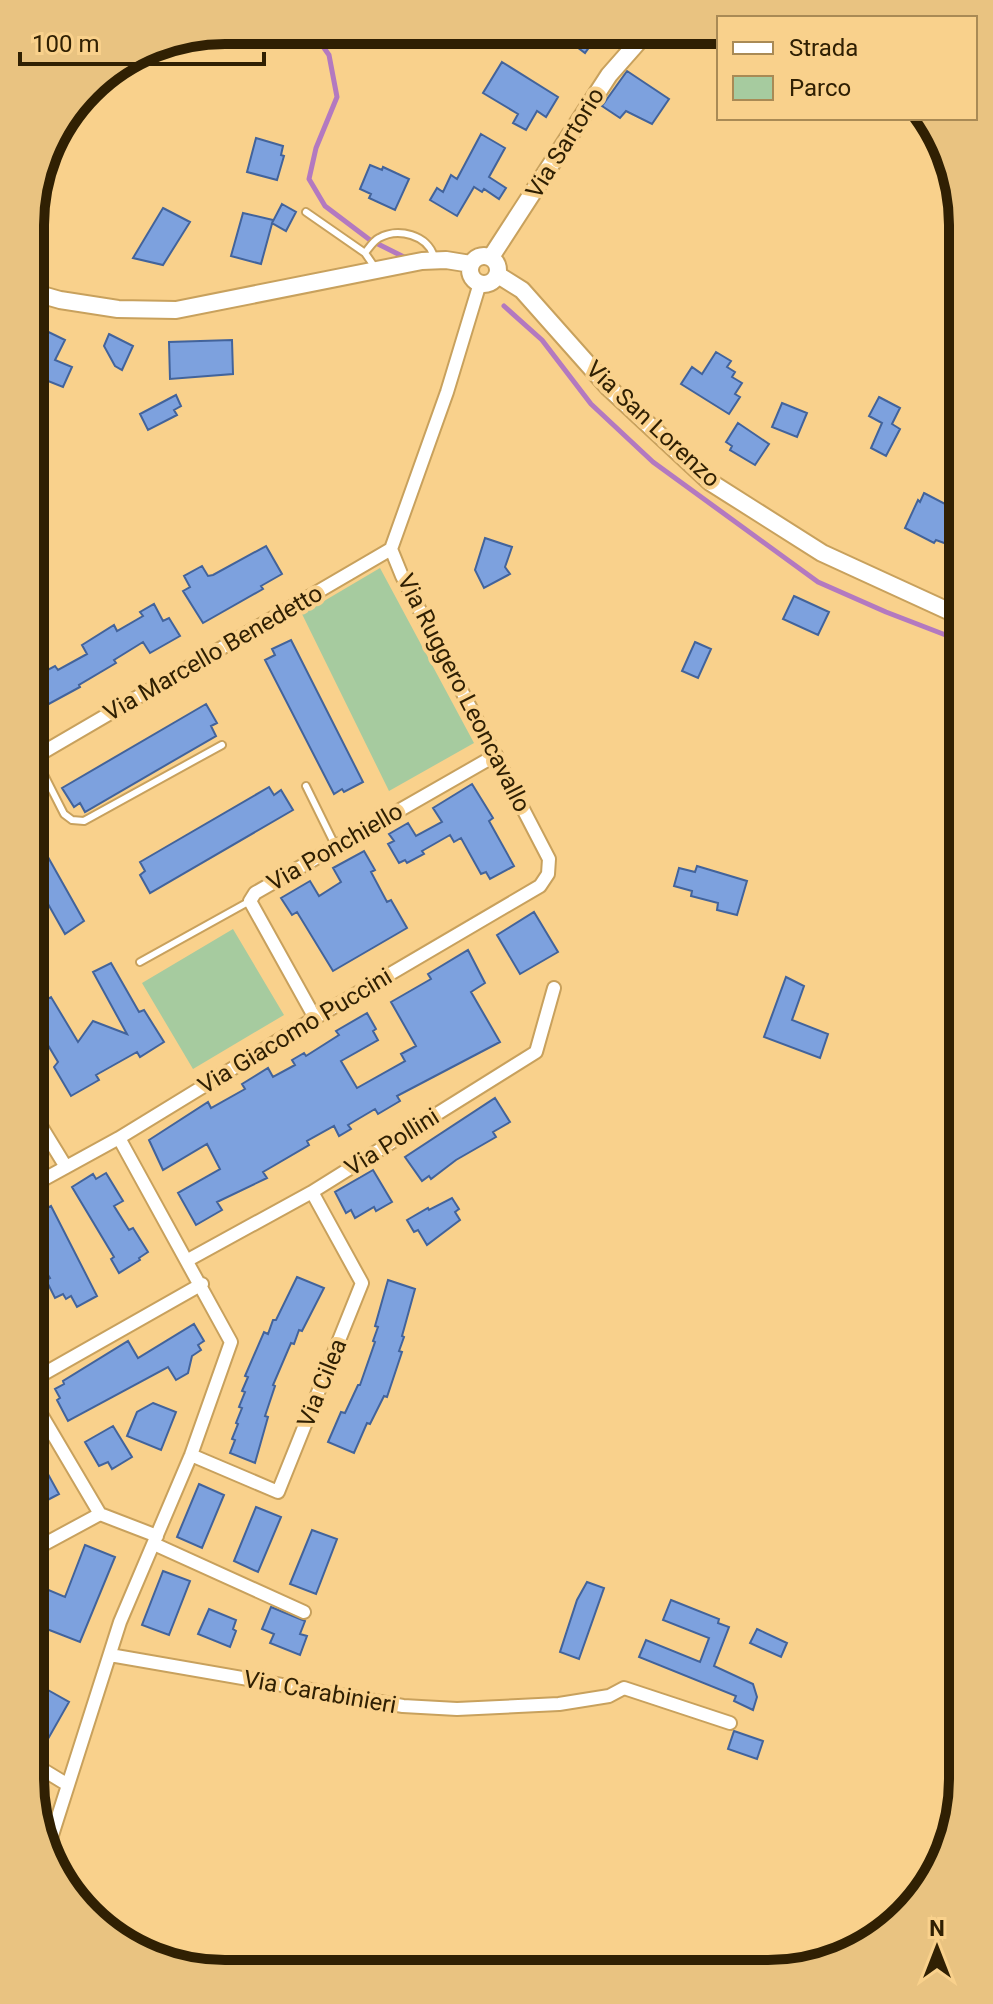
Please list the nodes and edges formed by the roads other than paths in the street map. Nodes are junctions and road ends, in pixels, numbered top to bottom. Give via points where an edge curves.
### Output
1 (636, 44) edge
2 (306, 212) dead end
3 (367, 250) junction
4 (491, 257) junction
5 (434, 260) junction
6 (471, 264) junction
7 (376, 269) junction
8 (498, 275) junction
9 (480, 283) junction
10 (44, 295) edge
11 (391, 549) junction
12 (949, 611) edge
13 (222, 745) dead end
14 (44, 752) edge
15 (496, 755) junction
16 (44, 775) edge
17 (306, 786) dead end
18 (336, 847) junction
19 (548, 874) joint
20 (250, 901) junction
21 (140, 962) dead end
22 (554, 988) dead end
23 (315, 1018) junction
24 (44, 1131) edge
25 (119, 1138) junction
26 (66, 1167) junction
27 (44, 1179) edge
28 (312, 1192) junction
29 (188, 1260) junction
30 (202, 1284) junction
31 (44, 1374) edge
32 (44, 1419) edge
33 (191, 1455) junction
34 (100, 1514) junction
35 (156, 1540) junction
36 (44, 1544) edge
37 (304, 1612) dead end
38 (110, 1655) junction
39 (730, 1723) dead end
40 (44, 1770) edge
41 (68, 1785) junction
42 (53, 1833) edge

1 - 4 street, Via Sartorio via 609,75
2 - 3 lane
3 - 5 lane via 376,239 401,232 425,241
3 - 7 lane
4 - 6 street via 480,256
4 - 8 street
5 - 6 street
5 - 7 street
6 - 9 street via 470,274
7 - 10 street via 176,310 118,309
8 - 9 street
8 - 12 street, Via San Lorenzo via 522,290 609,388 710,482 822,553
9 - 11 street, Via Ruggero Leoncavallo
11 - 14 street, Via Marcello Benedetto
11 - 15 street, Via Ruggero Leoncavallo
13 - 16 lane via 84,821 64,814
15 - 18 street, Via Ponchiello
15 - 19 street, Via Ruggero Leoncavallo via 549,859
17 - 18 lane
18 - 20 street, Via Ponchiello via 255,893
19 - 23 street, Via Giacomo Puccini via 540,886
20 - 21 lane
20 - 23 street, Via Ponchiello
22 - 28 street, Via Pollini via 536,1052
23 - 25 street, Via Giacomo Puccini
24 - 26 street
25 - 26 street, Via Giacomo Puccini
25 - 29 street
26 - 27 street, Via Giacomo Puccini
28 - 29 street, Via Pollini
28 - 33 street, Via Cilea via 362,1283 278,1492
29 - 30 street
30 - 31 street
30 - 33 street via 231,1342
32 - 34 street
33 - 35 street
34 - 35 street
34 - 36 street
35 - 37 street
35 - 38 street
38 - 39 street, Via Carabinieri via 403,1706 559,1704 609,1696 624,1688
38 - 41 street
40 - 41 street
41 - 42 street

